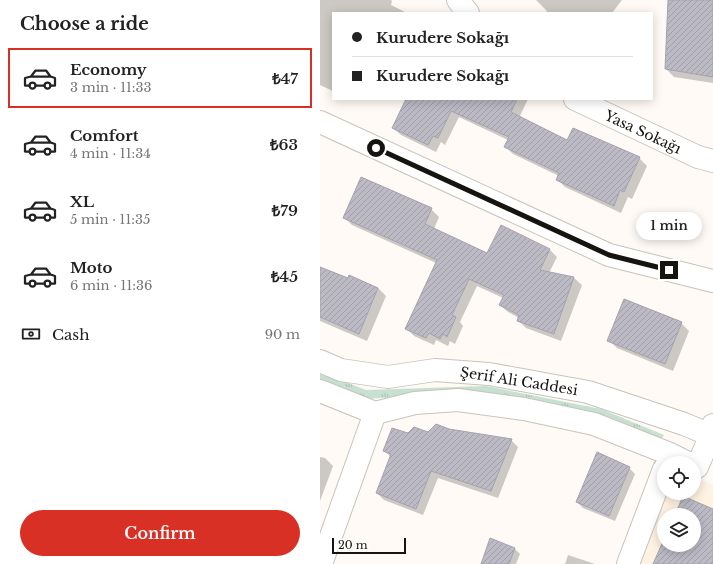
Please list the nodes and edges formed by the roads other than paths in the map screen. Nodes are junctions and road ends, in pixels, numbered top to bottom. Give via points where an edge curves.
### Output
1 (458, 0) edge
2 (467, 12) edge
3 (577, 100) edge
4 (320, 122) edge
5 (713, 161) edge
6 (713, 281) edge
7 (320, 361) edge
8 (320, 391) edge
9 (375, 413) junction
10 (684, 424) junction
11 (712, 432) edge
12 (664, 456) edge
13 (684, 456) edge
14 (692, 456) edge
15 (664, 500) edge
16 (320, 564) edge
17 (628, 564) edge

1 - 2 street
3 - 5 street, Yasa Sokağı via 698,157
4 - 6 street via 609,255
7 - 10 street, Şerif Ali Caddesi via 341,370 388,377 435,370 489,374 588,392
8 - 9 street
9 - 12 street, Şerif Ali Caddesi via 415,403 458,400 524,409 594,424
9 - 16 street
10 - 11 street, Şerif Ali Caddesi
10 - 13 street
11 - 14 street
15 - 17 street

